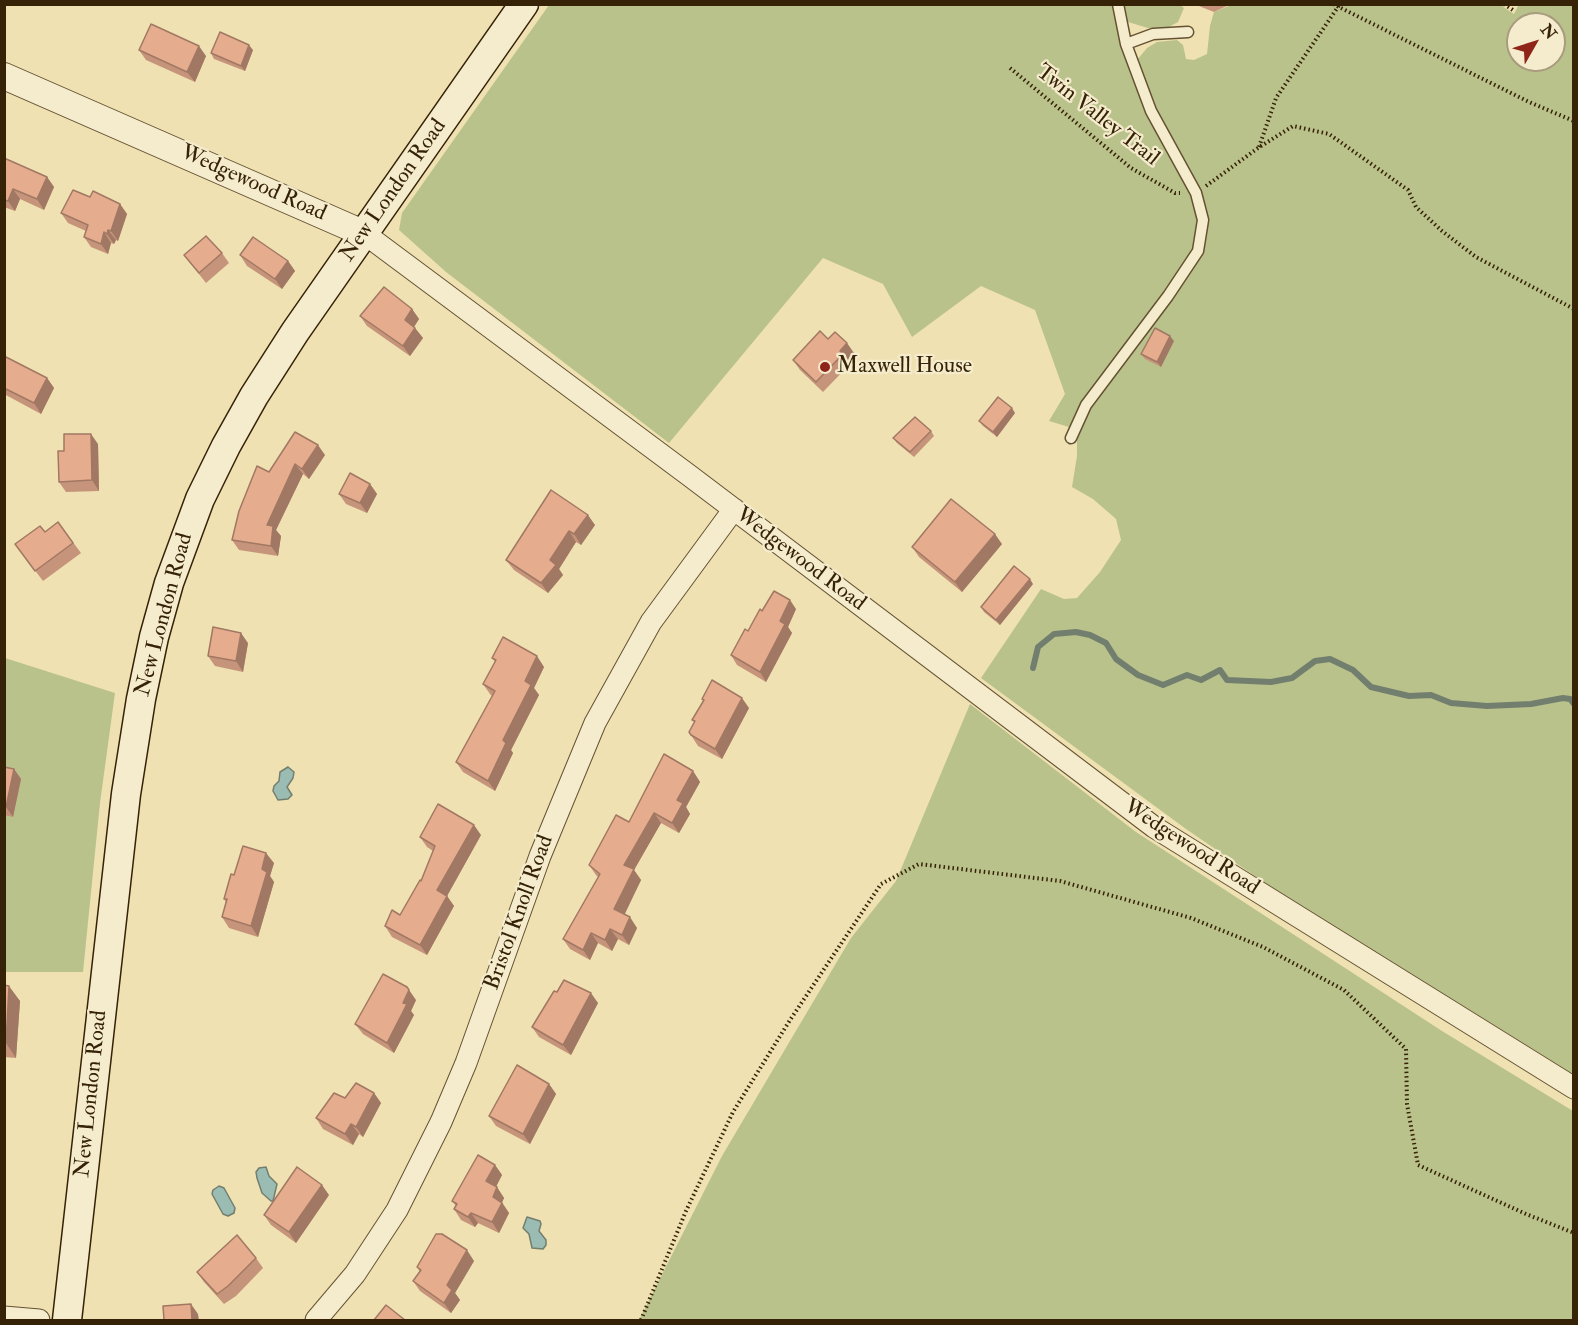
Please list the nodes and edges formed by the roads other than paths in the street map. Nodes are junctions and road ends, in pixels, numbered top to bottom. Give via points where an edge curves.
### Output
1 (524, 4) edge
2 (1118, 4) edge
3 (1188, 32) dead end
4 (1126, 44) junction
5 (4, 76) edge
6 (365, 234) junction
7 (1071, 438) dead end
8 (734, 509) junction
9 (1574, 1088) edge
10 (4, 1317) edge
11 (39, 1320) edge
12 (67, 1320) edge
13 (316, 1320) edge

1 - 6 main road, New London Road
2 - 4 lane
3 - 4 lane via 1153,34
4 - 7 lane via 1152,111 1196,193 1203,220 1198,251 1086,405
5 - 6 street, Wedgewood Road
6 - 8 street, Wedgewood Road
6 - 12 main road, New London Road via 277,359 226,446 187,531 160,615 141,699 125,805
8 - 9 street, Wedgewood Road via 1154,827
8 - 13 street, Bristol Knoll Road via 651,622 595,723 540,855 441,1122 397,1210 355,1274
10 - 11 street

